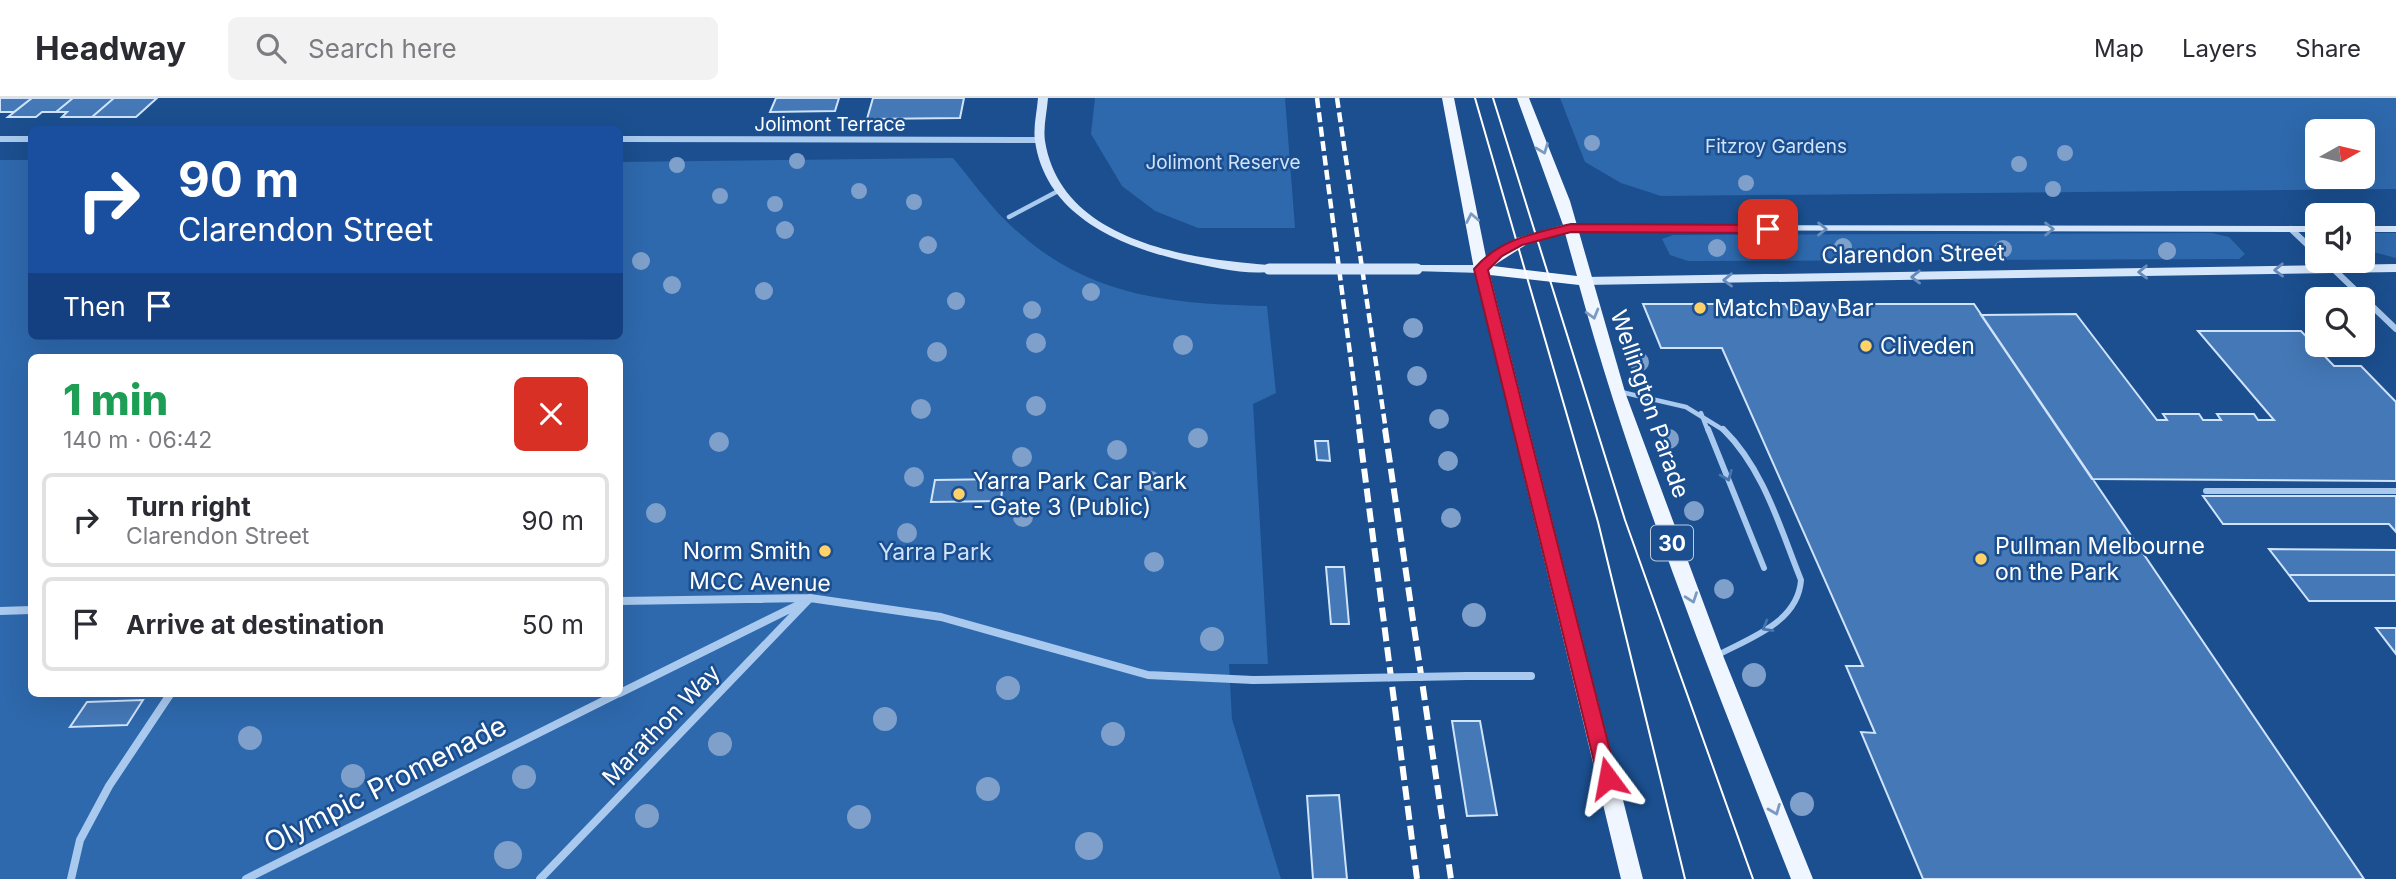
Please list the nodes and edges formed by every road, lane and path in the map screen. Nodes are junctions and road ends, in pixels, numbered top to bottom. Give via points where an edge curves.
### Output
1 (1044, 98) edge
2 (1448, 98) edge
3 (1523, 98) edge
4 (0, 139) edge
5 (28, 139) edge
6 (623, 139) edge
7 (1040, 140) junction
8 (1060, 190) junction
9 (1009, 217) dead end
10 (1571, 228) junction
11 (2291, 229) junction
12 (2305, 229) edge
13 (2375, 229) edge
14 (2396, 229) edge
15 (2305, 242) edge
16 (2305, 266) edge
17 (2375, 267) edge
18 (2396, 268) edge
19 (1481, 269) junction
20 (2337, 273) edge
21 (1584, 281) junction
22 (2396, 329) edge
23 (1617, 391) junction
24 (1701, 413) junction
25 (2206, 491) dead end
26 (2396, 491) edge
27 (1764, 568) dead end
28 (810, 598) junction
29 (623, 601) edge
30 (28, 610) edge
31 (0, 611) edge
32 (1714, 658) junction
33 (1531, 676) dead end
34 (623, 691) edge
35 (168, 697) edge
36 (611, 697) edge
37 (71, 879) edge
38 (246, 879) edge
39 (540, 879) edge
40 (1632, 879) edge
41 (1802, 879) edge

1 - 7 street
19 -> 2 main road
3 -> 10 main road, Wellington Parade / 30
4 - 5 street
6 - 7 street, Jolimont Terrace
7 - 8 street
8 - 9 lane
8 - 19 street, bridge via 1088,218 1134,244 1198,263 1269,269
10 -> 11 street, Clarendon Street
10 - 19 main road, Clarendon Street via 1517,242
10 - 21 main road, Wellington Parade / 30
11 - 12 street, Clarendon Street
11 - 15 street
13 - 14 street
16 -> 21 street, Clarendon Street
17 - 18 street, Clarendon Street
19 - 21 main road, Clarendon Street
19 - 40 main road
20 - 22 street
21 -> 23 main road, Wellington Parade / 30
23 - 24 lane
23 -> 32 main road, Wellington Parade / 30
24 -> 27 lane
24 -> 32 lane via 1734,439 1753,468 1802,590 1795,605 1777,621
25 - 26 lane
28 - 29 street, MCC Avenue
28 - 33 street, MCC Avenue, bridge via 941,617 1147,676 1253,680
28 - 34 street, Olympic Promenade
28 - 39 street, Marathon Way
30 - 31 street
32 -> 41 main road, Wellington Parade / 30
35 - 37 street via 109,786 80,840
36 - 38 street, Olympic Promenade

